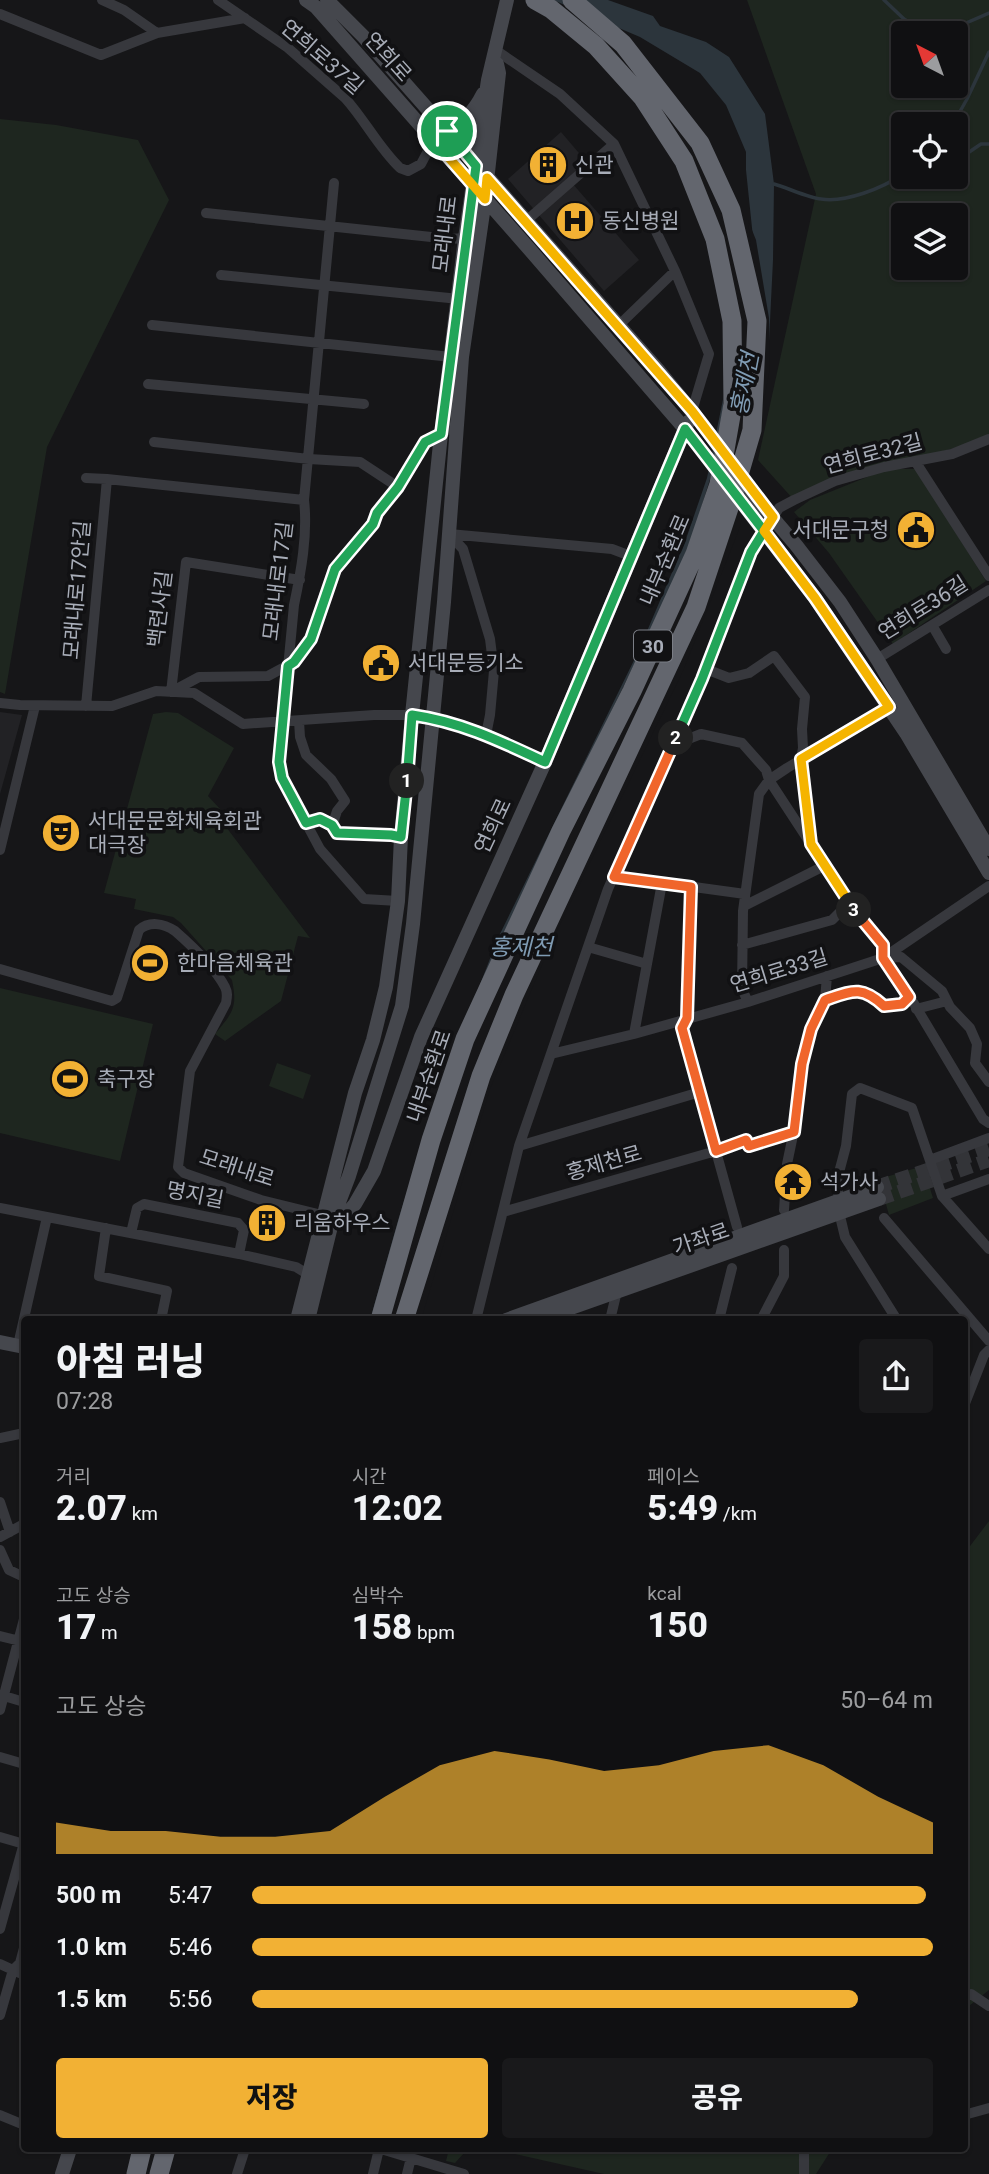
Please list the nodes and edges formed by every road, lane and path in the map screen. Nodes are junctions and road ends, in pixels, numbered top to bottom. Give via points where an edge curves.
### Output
1 (102, 0) edge
2 (218, 0) edge
3 (306, 0) edge
4 (327, 0) edge
5 (507, 0) edge
6 (534, 0) edge
7 (572, 0) edge
8 (0, 14) edge
9 (245, 18) junction
10 (157, 33) junction
11 (495, 49) junction
12 (488, 79) junction
13 (447, 131) junction
14 (435, 142) junction
15 (614, 144) junction
16 (476, 166) junction
17 (487, 178) junction
18 (334, 183) dead end
19 (473, 186) junction
20 (485, 199) junction
21 (206, 213) dead end
22 (526, 221) junction
23 (330, 225) junction
24 (465, 238) junction
25 (675, 271) junction
26 (221, 275) dead end
27 (324, 285) junction
28 (458, 299) junction
29 (152, 325) dead end
30 (618, 326) junction
31 (319, 343) junction
32 (451, 356) junction
33 (148, 384) dead end
34 (314, 399) junction
35 (364, 404) dead end
36 (692, 411) junction
37 (457, 425) junction
38 (685, 429) junction
39 (441, 434) junction
40 (989, 439) edge
41 (154, 442) dead end
42 (309, 459) junction
43 (915, 461) junction
44 (86, 478) dead end
45 (107, 478) junction
46 (398, 487) junction
47 (304, 499) junction
48 (773, 517) junction
49 (764, 531) junction
50 (449, 534) junction
51 (633, 557) junction
52 (989, 576) edge
53 (300, 580) junction
54 (989, 590) edge
55 (932, 625) junction
56 (946, 649) dead end
57 (877, 659) junction
58 (288, 666) junction
59 (706, 669) junction
60 (171, 692) junction
61 (0, 703) edge
62 (35, 706) junction
63 (86, 706) junction
64 (889, 707) junction
65 (412, 715) junction
66 (432, 718) junction
67 (299, 721) junction
68 (282, 723) junction
69 (486, 735) junction
70 (673, 745) junction
71 (801, 759) junction
72 (545, 762) junction
73 (769, 780) junction
74 (306, 823) junction
75 (332, 825) junction
76 (401, 837) junction
77 (811, 844) junction
78 (989, 849) edge
79 (0, 850) edge
80 (824, 866) junction
81 (989, 873) edge
82 (614, 877) junction
83 (662, 883) junction
84 (989, 886) edge
85 (691, 887) junction
86 (744, 900) junction
87 (398, 901) junction
88 (849, 903) junction
89 (742, 945) junction
90 (588, 947) junction
91 (883, 958) junction
92 (647, 964) junction
93 (0, 969) edge
94 (827, 976) junction
95 (909, 997) junction
96 (825, 1000) junction
97 (947, 1001) junction
98 (748, 1002) junction
99 (916, 1009) junction
100 (687, 1018) junction
101 (634, 1034) junction
102 (551, 1054) junction
103 (989, 1082) edge
104 (700, 1092) junction
105 (989, 1123) edge
106 (794, 1132) junction
107 (989, 1138) edge
108 (519, 1146) junction
109 (716, 1151) junction
110 (930, 1160) junction
111 (353, 1162) junction
112 (374, 1171) junction
113 (989, 1179) edge
114 (878, 1193) tunnel mouth
115 (942, 1196) junction
116 (839, 1207) junction
117 (0, 1208) edge
118 (784, 1210) dead end
119 (503, 1212) junction
120 (328, 1216) junction
121 (47, 1217) junction
122 (884, 1218) dead end
123 (737, 1227) dead end
124 (106, 1228) junction
125 (131, 1233) junction
126 (989, 1248) edge
127 (784, 1250) dead end
128 (239, 1254) junction
129 (732, 1268) dead end
130 (309, 1275) junction
131 (617, 1291) junction
132 (27, 1316) edge
133 (162, 1316) edge
134 (298, 1316) edge
135 (309, 1316) edge
136 (381, 1316) edge
137 (405, 1316) edge
138 (476, 1316) edge
139 (518, 1316) edge
140 (548, 1316) edge
141 (611, 1316) edge
142 (720, 1316) edge
143 (763, 1316) edge
144 (894, 1316) edge
145 (989, 1340) edge
146 (0, 1342) edge
147 (21, 1346) edge
148 (989, 1350) edge
149 (968, 1396) edge
150 (21, 1434) edge
151 (0, 1438) edge
152 (0, 1502) edge
153 (21, 1526) edge
154 (5, 1535) edge
155 (0, 1550) edge
156 (5, 1573) edge
157 (0, 1636) edge
158 (21, 1641) edge
159 (21, 1644) edge
160 (4, 1696) junction
161 (21, 1701) edge
162 (0, 1710) edge
163 (0, 1757) edge
164 (21, 1762) edge
165 (0, 1837) edge
166 (21, 1843) edge
167 (21, 1855) edge
168 (0, 1929) edge
169 (21, 1959) edge
170 (0, 1964) edge
171 (13, 1970) junction
172 (21, 1974) edge
173 (968, 1995) edge
174 (989, 2007) edge
175 (0, 2015) edge
176 (989, 2108) edge
177 (968, 2114) edge
178 (0, 2115) edge
179 (21, 2124) edge
180 (69, 2152) edge
181 (78, 2152) edge
182 (141, 2152) edge
183 (165, 2152) edge
184 (244, 2152) edge
185 (379, 2152) edge
186 (390, 2152) edge
187 (803, 2152) edge
188 (411, 2158) junction
189 (437, 2170) edge
190 (62, 2174) edge
191 (72, 2174) edge
192 (136, 2174) edge
193 (159, 2174) edge
194 (237, 2174) edge
195 (373, 2174) edge
196 (407, 2174) edge
197 (464, 2174) edge
198 (804, 2174) edge

1 - 10 street
2 - 9 street, 연희로37길
3 - 14 main road, 연희로
4 - 13 main road, 연희로
5 - 11 main road, 모래내로
6 - 136 highway, 내부순환로 / 30, bridge via 596,46 643,98 684,161 715,239 732,321 733,404 719,484 695,554 465,1039
7 - 137 highway, 내부순환로 / 30, bridge via 623,44 700,143 732,210 757,321 752,430 696,607 514,995 481,1076
8 - 10 street via 101,55
9 - 10 street
9 - 14 street, 연희로37길 via 345,98 400,169 417,167
11 - 12 main road, 모래내로
11 - 15 street, 연희로 via 560,94
11 - 17 main road, 모래내로 via 499,73
12 - 13 main road via 476,107
12 - 16 main road, 모래내로
13 - 14 street, 연희로37길
13 - 16 main road, 연희로
14 - 19 main road, 연희로
15 - 22 street
15 - 25 street, 연희로
16 - 17 main road, 연희로
16 - 19 main road, 모래내로
17 - 20 main road, 모래내로
17 - 22 main road, 연희로
18 - 23 street, 모래내로17길
19 - 20 main road, 연희로
19 - 24 main road, 모래내로
20 - 37 main road, 모래내로
20 - 38 main road, 연희로
21 - 23 street
22 - 30 main road, 연희로
23 - 24 street
23 - 27 street, 모래내로17길
24 - 28 main road, 모래내로
25 - 30 street
25 - 36 street, 연희로 via 709,354
26 - 27 street
27 - 28 street
27 - 31 street, 모래내로17길
28 - 32 main road, 모래내로
29 - 31 street
30 - 36 main road, 연희로
31 - 32 street
31 - 34 street, 모래내로17길
32 - 39 main road, 모래내로
33 - 34 street
34 - 35 street
34 - 42 street, 모래내로17길
36 - 38 main road, 연희로
36 - 48 main road, 연희로, bridge
37 - 39 street
37 - 50 main road, 모래내로
38 - 49 main road, 연희로, bridge
38 - 51 main road, 연희로
39 - 46 street via 425,442
39 - 65 main road, 모래내로
40 - 43 street, 연희로32길 via 953,454
41 - 42 street
42 - 46 street via 360,462
42 - 47 street, 모래내로17길
43 - 48 street, 연희로32길 via 835,481 779,508
43 - 52 street
44 - 45 street
45 - 47 street
45 - 63 street, 모래내로17안길
46 - 58 street via 335,569 311,639
47 - 53 street, 모래내로17길
48 - 49 street
48 - 57 main road, 연희로
49 - 59 street via 751,552
49 - 64 main road, 연희로
50 - 51 street via 612,549
50 - 66 main road, 모래내로
50 - 69 street via 463,549 490,639 494,671
51 - 72 main road, 연희로
53 - 58 street, 모래내로17길
53 - 60 street, 백련사길 via 186,562
54 - 55 street, 연희로36길
55 - 56 street
55 - 57 street, 연희로36길
57 - 78 main road, 연희로
58 - 60 street via 268,676 199,677
58 - 68 street, 모래내로17길
59 - 70 street
59 - 71 street via 729,678 749,673 774,656 805,697
60 - 63 street via 156,691 112,706
60 - 68 street via 194,693 243,724
61 - 62 street
62 - 63 street
62 - 79 street
64 - 71 street
64 - 81 main road, 연희로
65 - 66 street
65 - 67 street
65 - 76 main road, 모래내로
66 - 69 street
66 - 111 main road, 모래내로 via 401,1006
67 - 68 street
67 - 75 street via 306,755 331,779 345,801
68 - 74 street, 모래내로17길 via 282,778
69 - 72 street
70 - 73 street via 701,734 742,743
70 - 82 street
71 - 73 street
71 - 77 street
72 - 112 main road, 연희로 via 421,1037
73 - 77 street
73 - 86 street via 759,794
74 - 75 street via 320,819
74 - 87 street, 모래내로17길 via 320,849 364,899
75 - 76 street via 337,833
76 - 87 main road, 모래내로
77 - 80 street
80 - 86 street
80 - 88 street
82 - 83 street
82 - 90 street
83 - 85 street
83 - 92 street
84 - 91 street, 연희로33길
85 - 86 street
85 - 100 street
86 - 89 street
87 - 120 main road, 모래내로 via 386,987 355,1093
88 - 89 street via 832,920
88 - 91 street via 883,945
89 - 98 street via 742,989
90 - 92 street
90 - 102 street
91 - 94 street, 연희로33길
91 - 95 street
91 - 97 street via 901,957 942,991
92 - 101 street
93 - 120 street, 모래내로 via 114,1001 139,930 153,924 175,930 228,994 190,1071 179,1169 261,1200
94 - 96 street
94 - 98 street, 연희로33길
95 - 96 street via 902,1004 884,1006 872,995 854,990
95 - 99 street
96 - 106 street via 802,1064
97 - 99 street
97 - 103 street via 970,1028 976,1044 975,1063
98 - 100 street, 연희로33길
99 - 105 street
100 - 101 street, 연희로33길
100 - 104 street via 682,1028
101 - 102 street, 연희로33길
102 - 108 street
104 - 108 street, 홍제천로
104 - 109 street
106 - 109 street, 홍제천로 via 749,1146 746,1140
106 - 118 street
107 - 110 street
108 - 119 street
109 - 119 street, 홍제천로
109 - 123 street
110 - 115 street
110 - 116 street via 912,1108 860,1088 852,1094 838,1180
111 - 112 main road via 359,1175
111 - 120 main road, 모래내로
112 - 120 main road, 연희로 via 348,1212 342,1217
113 - 115 street
114 - 116 main road, 가좌로
115 - 126 street
116 - 131 main road, 가좌로
116 - 139 main road
116 - 144 street via 845,1237
117 - 121 street
119 - 138 street
120 - 130 main road, 모래내로
120 - 135 main road, 모래내로
121 - 124 street
121 - 132 street
122 - 145 street
124 - 125 street
124 - 133 street via 99,1276 167,1291
125 - 128 street
125 - 128 street, 명지길 via 137,1208 144,1204 238,1223 244,1230
127 - 143 street via 784,1276
128 - 130 street
129 - 142 street
130 - 134 main road, 모래내로
131 - 140 main road, 가좌로
131 - 141 street
146 - 147 main road
148 - 149 street
150 - 151 street
152 - 154 street
153 - 154 street
155 - 156 street
157 - 158 street
159 - 160 street
160 - 161 street
160 - 162 street
163 - 164 street
165 - 166 street
167 - 168 street
169 - 171 street
170 - 171 street
171 - 172 street
171 - 175 street
173 - 174 street
176 - 177 street
178 - 179 street
180 - 190 main road
181 - 191 main road
182 - 192 highway
183 - 193 highway
184 - 194 street
185 - 195 street
186 - 188 street
187 - 198 street
188 - 189 street
188 - 196 street
189 - 197 street

